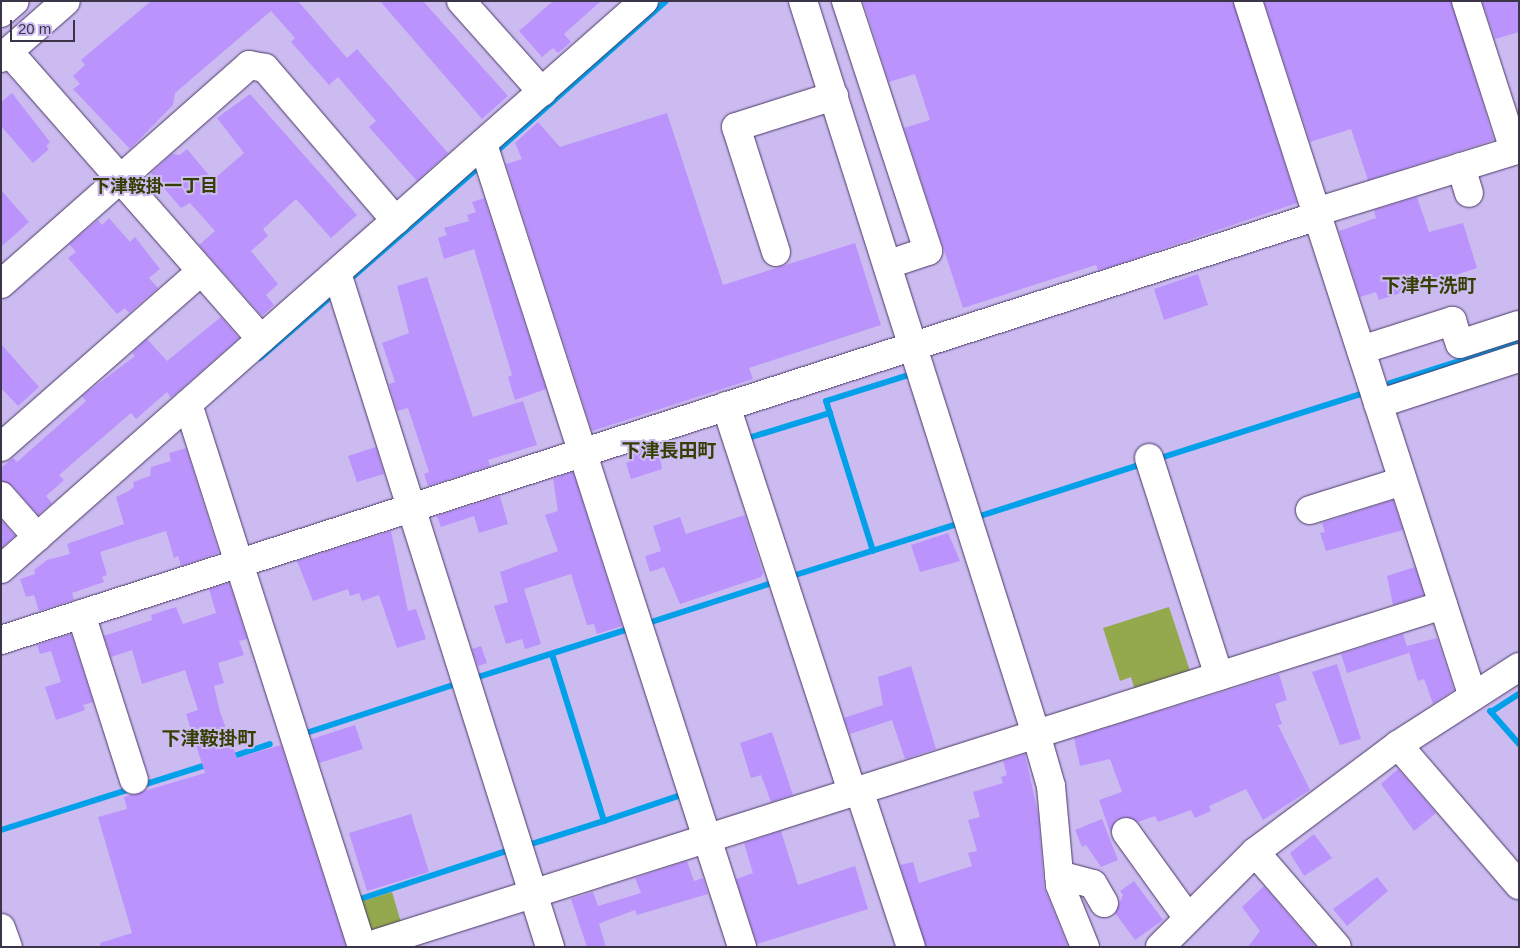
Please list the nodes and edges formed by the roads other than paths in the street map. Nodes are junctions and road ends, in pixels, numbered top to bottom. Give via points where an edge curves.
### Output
1 (14, 1) edge
2 (66, 1) edge
3 (461, 1) edge
4 (644, 1) edge
5 (803, 1) edge
6 (1248, 1) edge
7 (1466, 1) edge
8 (850, 12) edge
9 (1, 13) edge
10 (814, 35) junction
11 (5, 55) edge
12 (542, 92) junction
13 (834, 96) junction
14 (484, 144) junction
15 (1517, 152) edge
16 (1461, 167) junction
17 (120, 179) junction
18 (1469, 193) dead end
19 (1317, 214) junction
20 (396, 221) junction
21 (776, 252) dead end
22 (888, 264) junction
23 (201, 271) junction
24 (337, 273) junction
25 (1, 284) edge
26 (1519, 325) edge
27 (261, 340) junction
28 (915, 346) junction
29 (1361, 350) junction
30 (1519, 358) edge
31 (188, 404) junction
32 (1378, 404) junction
33 (726, 406) junction
34 (1, 447) edge
35 (583, 452) junction
36 (1149, 458) dead end
37 (1403, 480) junction
38 (1, 496) edge
39 (411, 508) junction
40 (1310, 510) dead end
41 (37, 537) junction
42 (239, 563) junction
43 (1, 569) edge
44 (1443, 604) junction
45 (81, 614) junction
46 (1, 640) edge
47 (1519, 667) edge
48 (1219, 676) junction
49 (1472, 694) junction
50 (1036, 734) junction
51 (1398, 745) junction
52 (134, 780) dead end
53 (856, 791) junction
54 (1126, 832) dead end
55 (708, 838) junction
56 (1255, 852) junction
57 (1059, 875) junction
58 (1519, 885) edge
59 (532, 893) junction
60 (1104, 904) dead end
61 (1188, 918) junction
62 (1, 928) edge
63 (8, 947) edge
64 (364, 947) edge
65 (550, 947) edge
66 (742, 947) edge
67 (911, 947) edge
68 (1085, 947) edge
69 (1160, 947) edge
70 (1337, 947) edge

1 - 9 street
2 - 11 street
3 - 12 street
4 - 12 street
5 - 10 street
6 - 19 street
7 - 15 street
8 - 10 street
8 - 22 street via 928,251
10 - 13 street
11 - 17 street
12 - 14 street
13 - 21 street via 736,128
13 - 22 street
14 - 20 street
14 - 35 street
15 - 16 street
16 - 18 street
16 - 19 street
17 - 20 street via 249,65 265,68
17 - 23 street
17 - 25 street
19 - 28 street
19 - 29 street
20 - 24 street
22 - 28 street
23 - 27 street
23 - 34 street
24 - 27 street
24 - 39 street
26 - 29 street via 1460,344 1452,320
27 - 31 street
28 - 33 street
28 - 50 street
29 - 32 street
30 - 32 street
31 - 41 street
31 - 42 street
32 - 37 street
33 - 35 street
33 - 53 street
35 - 39 street
35 - 55 street
36 - 48 street
37 - 40 street
37 - 44 street
38 - 41 street
39 - 42 street
39 - 59 street
41 - 43 street
42 - 45 street
42 - 64 street
44 - 48 street
44 - 49 street
45 - 46 street
45 - 52 street
47 - 49 street
48 - 50 street
49 - 51 street
50 - 53 street
50 - 57 street via 1051,786
51 - 56 street
51 - 58 street
53 - 55 street
53 - 67 street
54 - 61 street
55 - 59 street
55 - 66 street
56 - 61 street
56 - 70 street
57 - 60 street via 1093,884
57 - 68 street
59 - 64 street
59 - 65 street
61 - 69 street
62 - 63 street

